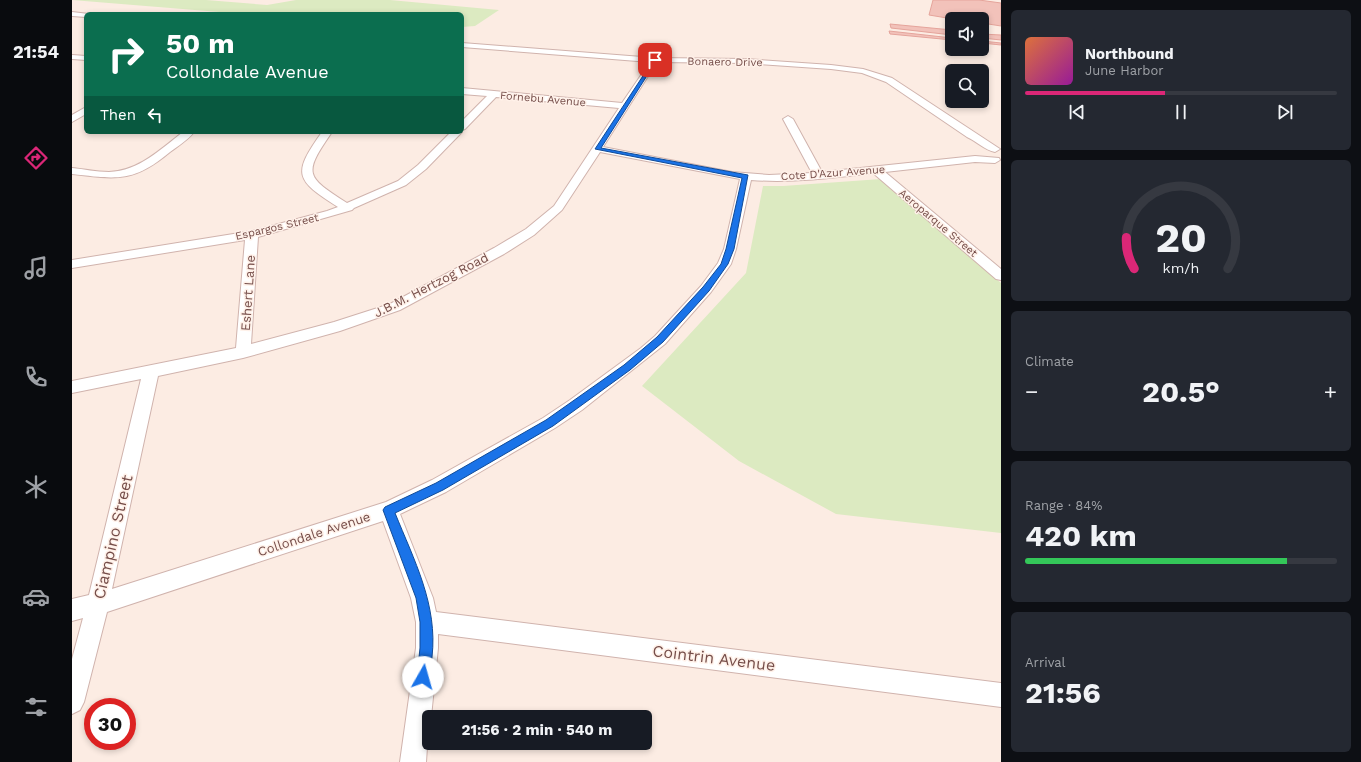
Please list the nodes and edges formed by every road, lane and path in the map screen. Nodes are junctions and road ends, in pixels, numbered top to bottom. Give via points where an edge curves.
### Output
1 (72, 14) edge
2 (84, 15) edge
3 (464, 45) edge
4 (72, 57) edge
5 (84, 58) edge
6 (655, 60) junction
7 (464, 92) edge
8 (494, 94) junction
9 (624, 106) junction
10 (84, 111) edge
11 (72, 119) edge
12 (788, 119) dead end
13 (464, 125) edge
14 (186, 134) edge
15 (326, 134) edge
16 (455, 134) edge
17 (598, 149) junction
18 (995, 154) edge
19 (876, 170) junction
20 (72, 171) edge
21 (819, 176) junction
22 (746, 177) junction
23 (348, 208) junction
24 (252, 235) junction
25 (72, 264) edge
26 (1001, 276) edge
27 (243, 352) junction
28 (151, 371) junction
29 (72, 387) edge
30 (389, 510) junction
31 (98, 604) junction
32 (72, 610) edge
33 (427, 622) junction
34 (1001, 695) edge
35 (72, 702) edge
36 (413, 762) edge

1 - 2 street
3 - 6 street, Bonaero Drive
4 - 5 street
6 - 9 street, J.B.M. Hertzog Road
6 - 18 street, Bonaero Drive via 746,61 863,70 898,85
7 - 8 street, Fornebu Avenue
8 - 9 street, Fornebu Avenue
8 - 13 street
9 - 17 street, J.B.M. Hertzog Road
10 - 11 street
12 - 21 street
14 - 20 street via 153,160 133,171 112,176
15 - 23 street via 310,156 306,175 311,184
16 - 23 street, Espargos Street via 402,183
17 - 22 street, Cote D'Azur Avenue
17 - 27 street, J.B.M. Hertzog Road via 558,208 530,232 499,251 374,315
18 - 19 street, Cote D'Azur Avenue via 975,159
19 - 21 street, Cote D'Azur Avenue
19 - 26 street, Aeroparque Street
21 - 22 street, Cote D'Azur Avenue
22 - 30 street, Collondale Avenue via 730,249 724,264 706,289 660,340 627,368 550,423 439,486
23 - 24 street, Espargos Street
24 - 25 street, Espargos Street
24 - 27 street, Eshert Lane
27 - 28 street, J.B.M. Hertzog Road
28 - 29 street, J.B.M. Hertzog Road
28 - 31 street, Ciampino Street
30 - 31 street, Collondale Avenue
30 - 33 street via 422,598
31 - 32 street, Collondale Avenue
31 - 35 street, Ciampino Street
33 - 34 street, Cointrin Avenue
33 - 36 street via 427,648

